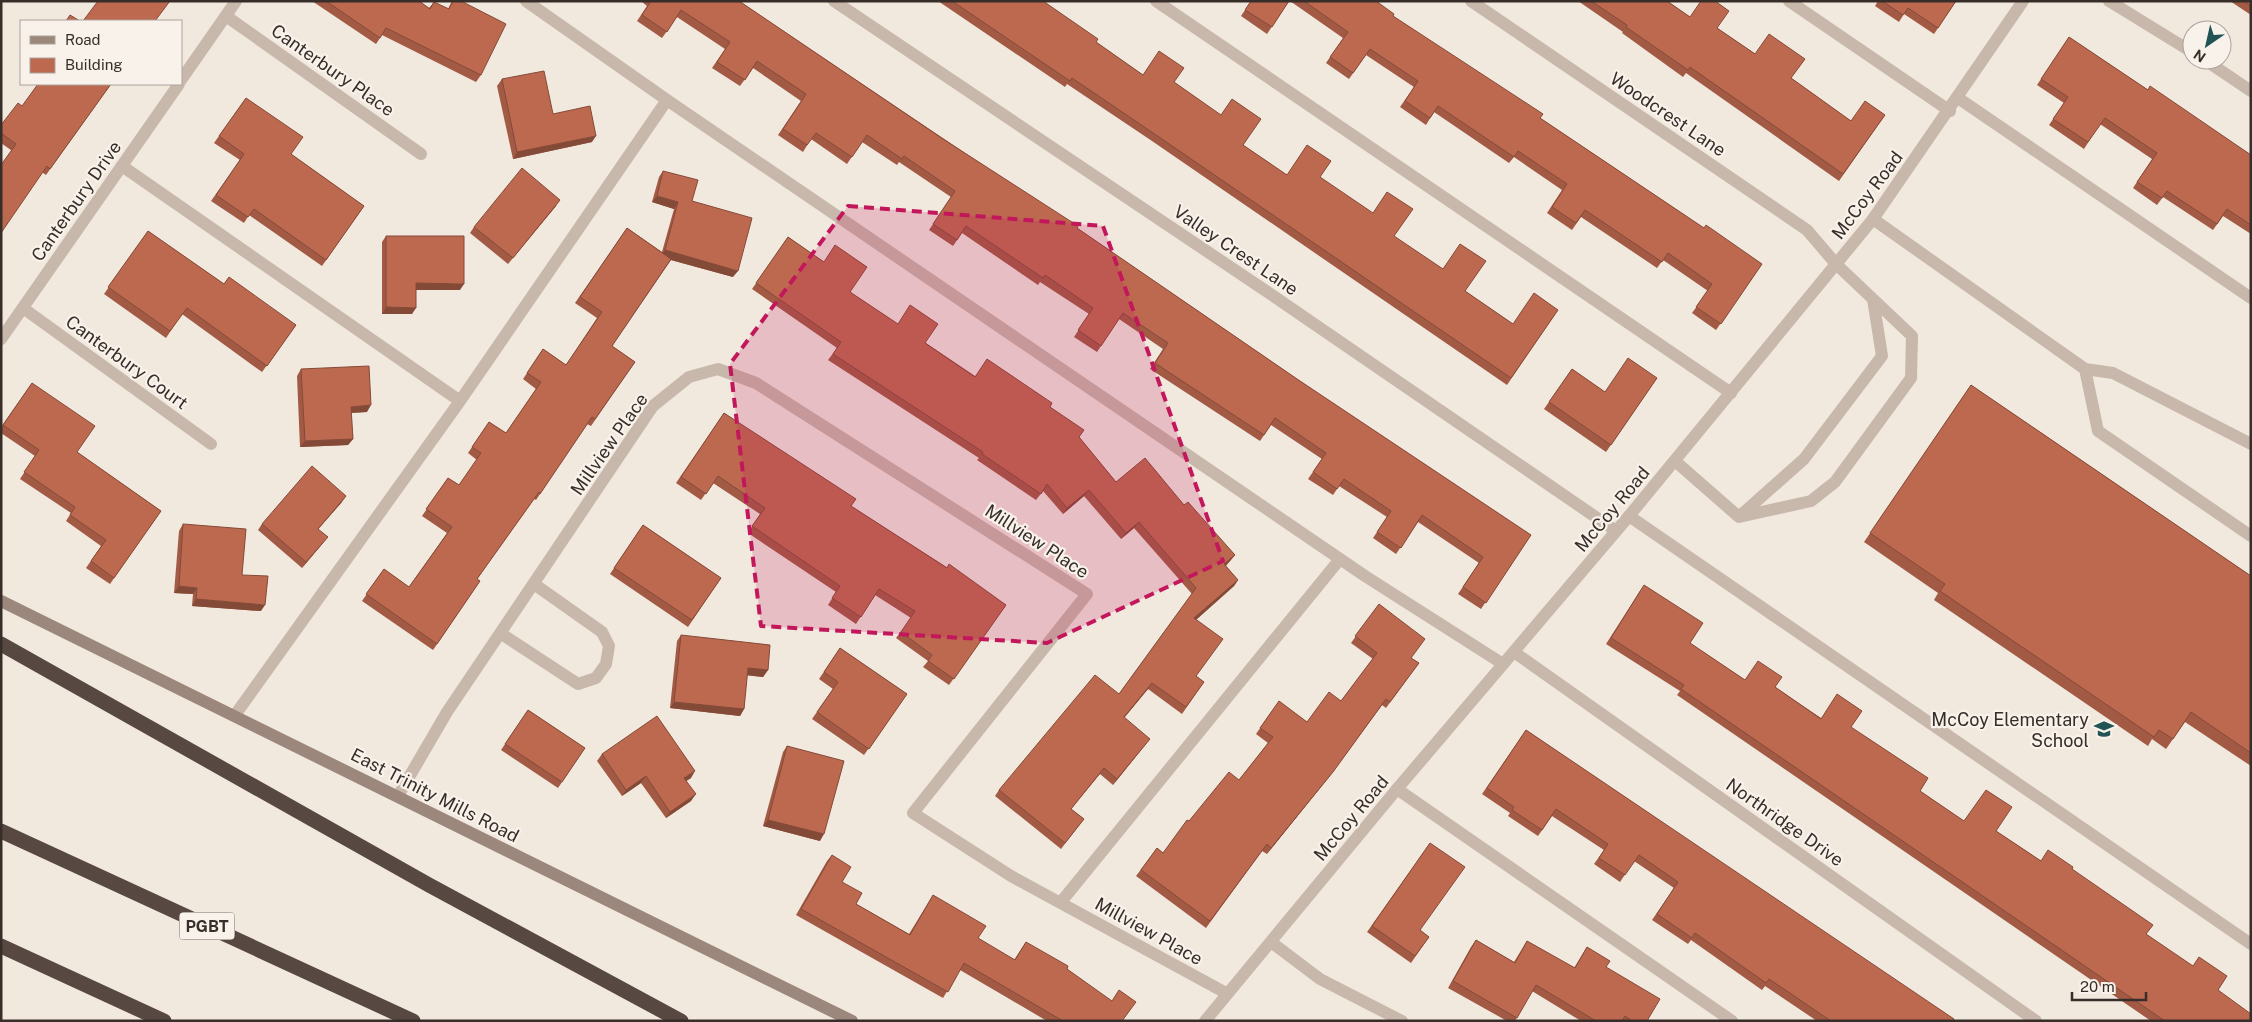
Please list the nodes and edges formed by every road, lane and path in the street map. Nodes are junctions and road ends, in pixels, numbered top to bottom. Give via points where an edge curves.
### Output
1 (236, 1) edge
2 (526, 1) edge
3 (834, 1) edge
4 (1156, 1) edge
5 (1471, 1) edge
6 (1789, 1) edge
7 (2023, 1) edge
8 (2109, 1) edge
9 (226, 16) junction
10 (2182, 46) edge
11 (2220, 70) edge
12 (182, 79) edge
13 (178, 85) edge
14 (2251, 91) edge
15 (1958, 98) junction
16 (667, 100) junction
17 (1950, 110) junction
18 (421, 154) dead end
19 (122, 166) junction
20 (1873, 219) junction
21 (1836, 264) junction
22 (2251, 298) edge
23 (1873, 299) junction
24 (22, 308) junction
25 (1, 339) edge
26 (2086, 369) junction
27 (1731, 393) junction
28 (460, 401) junction
29 (211, 444) dead end
30 (2251, 444) edge
31 (1675, 460) junction
32 (1629, 516) junction
33 (1739, 517) junction
34 (1616, 531) junction
35 (2251, 536) edge
36 (1340, 559) junction
37 (534, 584) junction
38 (1, 602) edge
39 (500, 633) junction
40 (1, 644) edge
41 (1514, 652) junction
42 (1503, 664) junction
43 (235, 715) junction
44 (1397, 789) junction
45 (398, 796) junction
46 (1, 831) edge
47 (1061, 902) junction
48 (1271, 942) junction
49 (2251, 944) edge
50 (1, 946) edge
51 (1226, 993) junction
52 (2017, 1016) edge
53 (164, 1021) edge
54 (413, 1021) edge
55 (681, 1021) edge
56 (852, 1021) edge
57 (1205, 1021) edge
58 (1402, 1021) edge
59 (1732, 1021) edge
60 (2036, 1021) edge

1 - 9 street
2 - 16 street
3 - 34 street, Valley Crest Lane
4 - 27 street
5 - 21 street, Woodcrest Lane via 1808,230
6 - 17 street
7 - 15 street, McCoy Road
8 - 10 street
9 - 12 street
9 - 18 street, Canterbury Place
11 - 14 street
13 - 19 street, Canterbury Drive
15 - 17 street, McCoy Road
15 - 22 street
16 - 28 street
16 - 36 street
17 - 20 street, McCoy Road
19 - 24 street, Canterbury Drive
19 - 28 street
20 - 21 street, McCoy Road
20 - 26 street
21 - 23 street, Woodcrest Lane
21 - 27 street, McCoy Road
23 - 33 street via 1882,356 1804,459
23 - 33 street, Woodcrest Lane via 1912,336 1911,378 1835,482 1811,501
24 - 25 street, Canterbury Drive
24 - 29 street, Canterbury Court
26 - 30 street via 2113,373
26 - 35 street via 2098,431
27 - 31 street, McCoy Road
28 - 43 street
31 - 32 street, McCoy Road
31 - 33 street
32 - 34 street, McCoy Road
32 - 49 street
34 - 41 street, McCoy Road
36 - 42 street
36 - 47 street
37 - 39 street, Millview Place
37 - 39 street via 602,632 609,646 606,664 596,678 578,684
37 - 47 street, Millview Place via 653,406 689,377 718,370 756,383 1087,594 913,813 1010,876
38 - 43 main road, East Trinity Mills Road
39 - 45 street, Millview Place via 447,712
40 - 55 highway via 429,885
41 - 42 street, McCoy Road
41 - 52 street, Northridge Drive
42 - 44 street, McCoy Road
43 - 45 main road, East Trinity Mills Road
44 - 48 street, McCoy Road
44 - 59 street
45 - 56 main road, East Trinity Mills Road
46 - 54 highway, PGBT
47 - 51 street, Millview Place
48 - 51 street, McCoy Road
48 - 58 street via 1320,979
50 - 53 highway
51 - 57 street, McCoy Road
52 - 60 street, Northridge Drive

